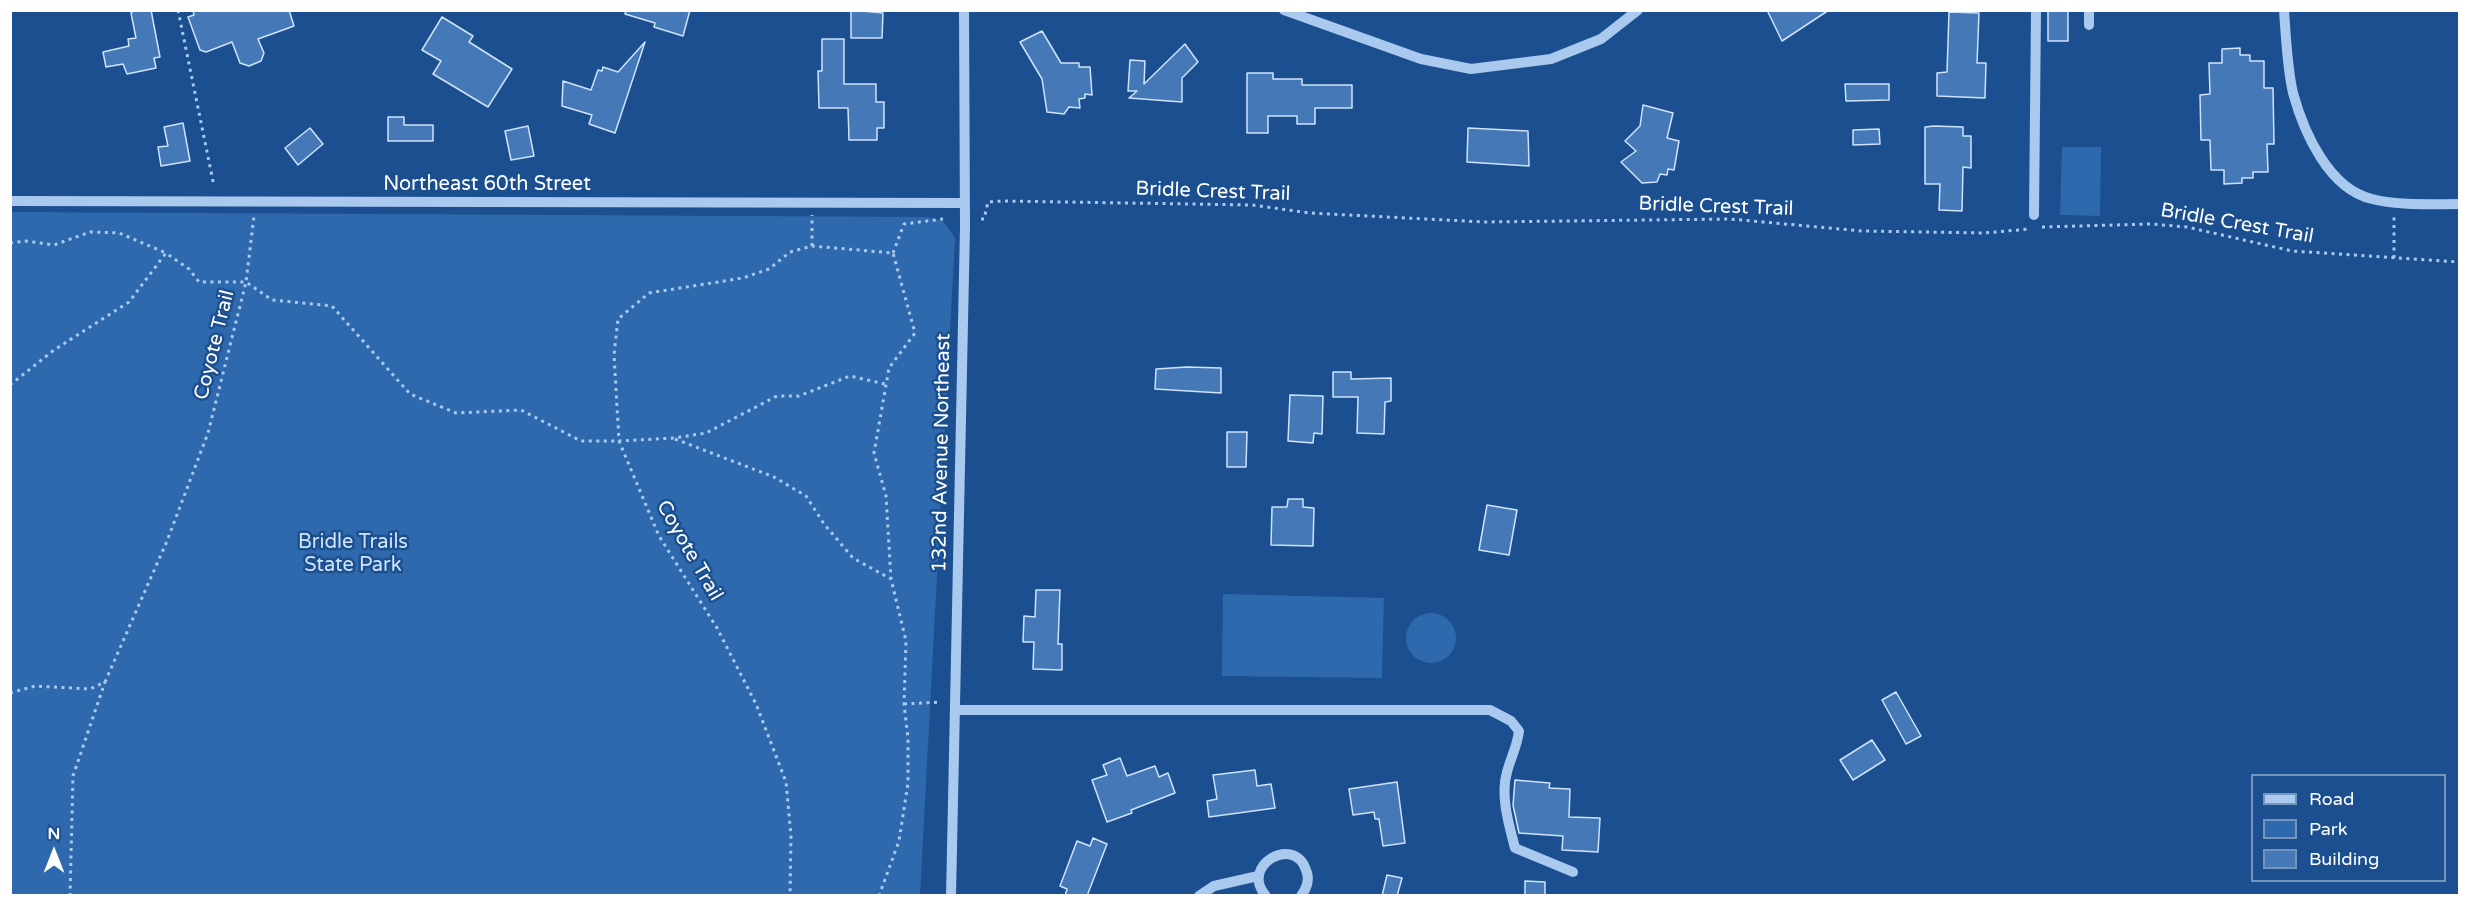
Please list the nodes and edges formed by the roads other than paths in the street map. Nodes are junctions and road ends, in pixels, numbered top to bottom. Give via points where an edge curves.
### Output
1 (964, 10) edge
2 (1284, 10) edge
3 (1638, 10) edge
4 (2036, 10) edge
5 (2089, 10) edge
6 (2284, 10) edge
7 (2089, 25) dead end
8 (10, 201) edge
9 (964, 203) junction
10 (2460, 204) edge
11 (2034, 215) dead end
12 (955, 710) junction
13 (1573, 872) dead end
14 (1258, 876) junction
15 (951, 896) edge
16 (1199, 896) edge
17 (1266, 896) edge
18 (1301, 896) edge

1 - 9 street, 132nd Avenue Northeast
2 - 3 street via 1421,59 1471,69 1551,59 1601,39
4 - 11 street
5 - 7 street
6 - 10 street via 2293,93 2318,152 2335,177 2350,190 2370,199
8 - 9 street, Northeast 60th Street
9 - 12 street, 132nd Avenue Northeast
12 - 13 street via 1490,710 1511,721 1519,731 1517,748 1506,772 1505,794 1515,848
12 - 15 street, 132nd Avenue Northeast
14 - 16 street via 1214,886
14 - 17 street
14 - 18 street via 1270,857 1292,855 1307,872

